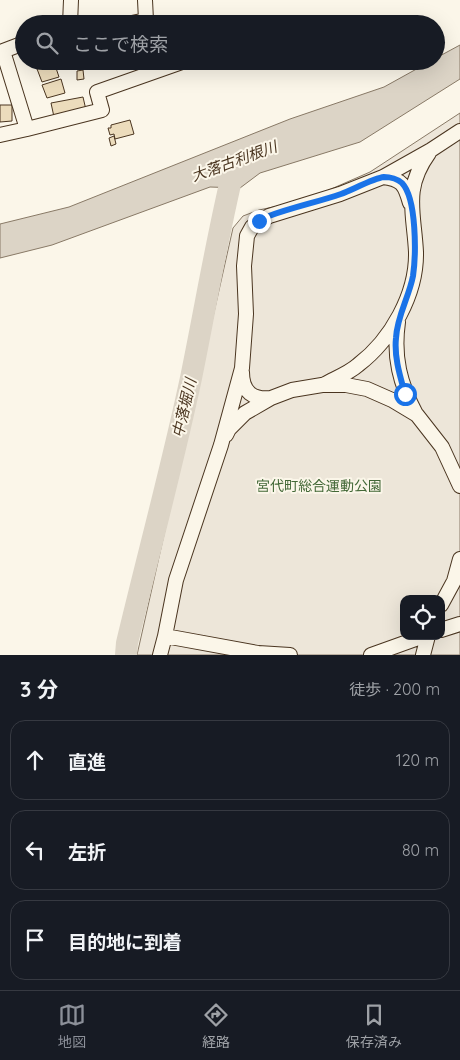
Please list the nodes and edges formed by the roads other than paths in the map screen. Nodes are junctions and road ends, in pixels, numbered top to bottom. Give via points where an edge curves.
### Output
1 (71, 0) edge
2 (145, 0) edge
3 (70, 15) edge
4 (146, 15) edge
5 (15, 46) edge
6 (159, 70) edge
7 (27, 129) junction
8 (457, 134) edge
9 (0, 135) edge
10 (431, 150) junction
11 (383, 177) junction
12 (411, 209) junction
13 (399, 318) junction
14 (242, 368) junction
15 (322, 386) junction
16 (271, 398) junction
17 (417, 415) junction
18 (221, 444) junction
19 (460, 486) edge
20 (460, 559) edge
21 (445, 597) edge
22 (460, 624) edge
23 (445, 629) edge
24 (165, 636) junction
25 (408, 640) edge
26 (425, 640) edge
27 (160, 655) edge
28 (290, 655) edge
29 (371, 655) edge
30 (423, 655) edge

1 - 3 street
2 - 4 street
5 - 7 street via 3,51
6 - 7 street via 97,92 102,110
7 - 9 street
8 - 10 street
10 - 11 street
10 - 12 street via 412,187
11 - 12 street via 402,182
11 - 14 street via 269,216 252,227 245,248 246,314
12 - 13 street via 416,255
13 - 15 street via 383,341 358,366
13 - 17 street via 396,339 401,378 405,394
14 - 16 street via 242,379 251,395 260,399
14 - 18 street
15 - 16 street via 292,390
15 - 17 street via 346,385 367,389
16 - 18 street via 245,413 229,429
17 - 19 street via 442,447
18 - 24 street via 176,580
20 - 21 street via 454,581
22 - 23 street
24 - 27 street
24 - 28 street via 258,653
25 - 29 street
26 - 30 street

